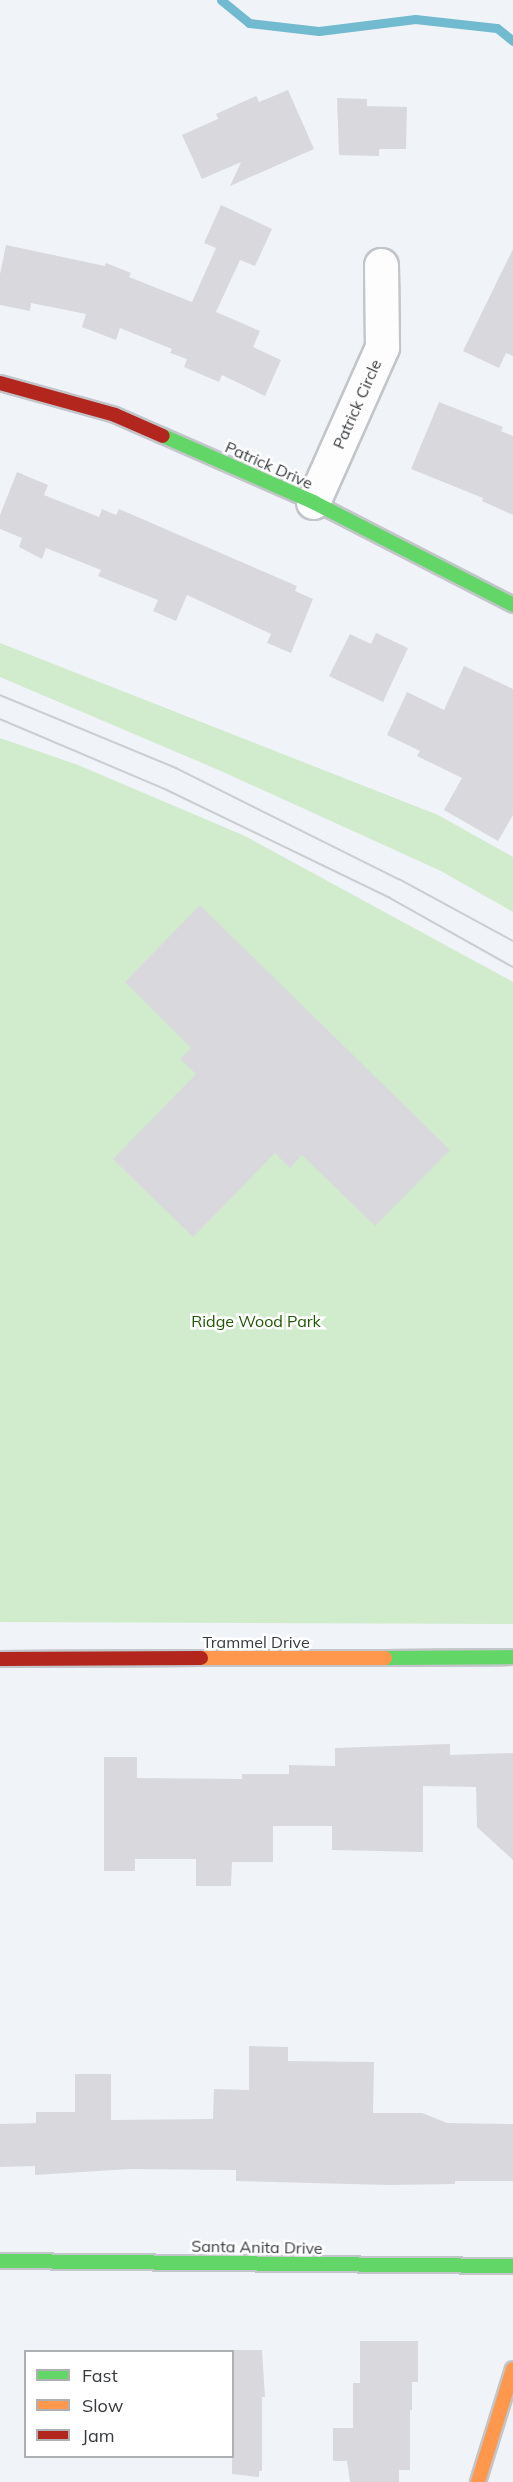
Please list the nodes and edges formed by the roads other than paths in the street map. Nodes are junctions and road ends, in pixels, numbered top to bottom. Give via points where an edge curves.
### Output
1 (381, 265) dead end
2 (0, 383) edge
3 (313, 502) junction
4 (513, 605) edge
5 (513, 1657) edge
6 (0, 1659) edge
7 (0, 2261) edge
8 (513, 2266) edge
9 (513, 2369) edge
10 (478, 2482) edge

1 - 3 street, Patrick Circle via 382,347
2 - 3 street, Patrick Drive via 115,415
3 - 4 street, Patrick Drive
5 - 6 street, Trammel Drive
7 - 8 street, Santa Anita Drive
9 - 10 street

